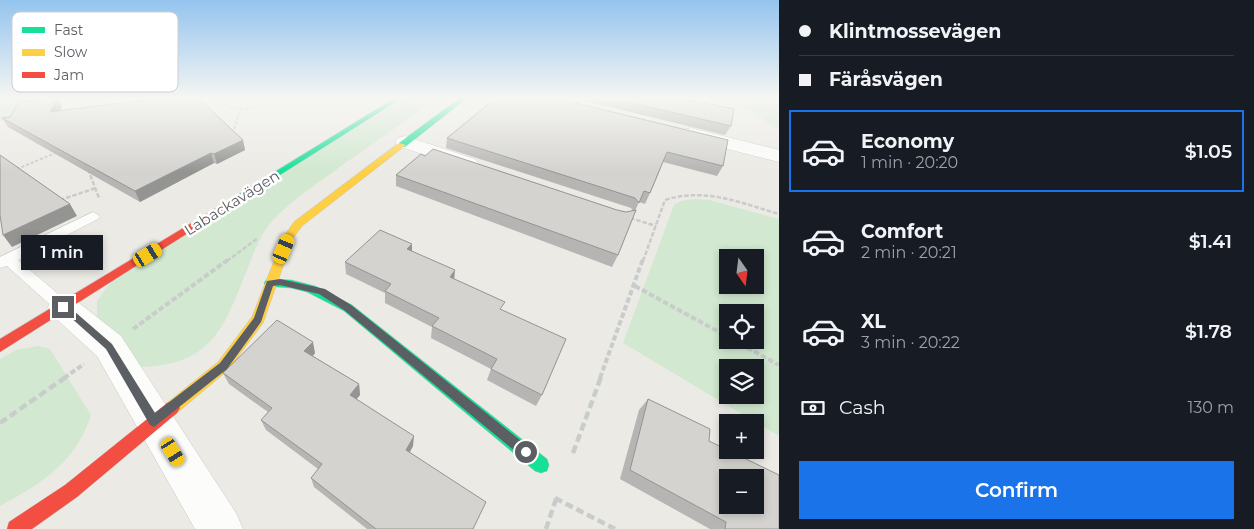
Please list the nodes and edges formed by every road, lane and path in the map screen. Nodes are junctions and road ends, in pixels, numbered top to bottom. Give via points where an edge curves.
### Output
1 (235, 123) edge
2 (360, 123) edge
3 (431, 123) edge
4 (676, 131) edge
5 (224, 136) edge
6 (405, 142) junction
7 (67, 155) edge
8 (779, 156) edge
9 (87, 167) edge
10 (489, 170) edge
11 (8, 173) edge
12 (96, 188) junction
13 (60, 201) edge
14 (779, 214) edge
15 (620, 215) edge
16 (93, 216) joint
17 (298, 224) junction
18 (656, 226) junction
19 (4, 261) edge
20 (270, 284) junction
21 (635, 286) junction
22 (63, 307) junction
23 (719, 332) edge
24 (0, 346) edge
25 (109, 346) junction
26 (750, 349) edge
27 (779, 365) edge
28 (154, 422) junction
29 (0, 423) edge
30 (570, 462) dead end
31 (541, 464) joint
32 (559, 490) dead end
33 (556, 499) junction
34 (16, 529) edge
35 (220, 529) edge
36 (546, 529) edge
37 (615, 529) edge

1 - 5 path via 235,129
2 - 22 street, Labackavägen
3 - 6 street
4 - 8 street
6 - 10 street
6 - 17 street
7 - 11 path via 58,152
9 - 12 path
12 - 13 path
12 - 16 path via 100,202 99,210
14 - 18 path via 722,198 688,193 665,200
15 - 18 path
16 - 19 lane
17 - 20 street via 288,238
17 - 25 path via 260,237
18 - 21 path
19 - 22 lane
20 - 28 street via 258,319 223,366
20 - 31 street via 280,282 322,291 348,308
21 - 23 path
21 - 30 path
22 - 24 street, Labackavägen
22 - 25 street
25 - 28 street
25 - 29 path
26 - 27 path
28 - 34 street via 71,491
28 - 35 street
31 - 33 path
32 - 33 path
33 - 36 path
33 - 37 path

